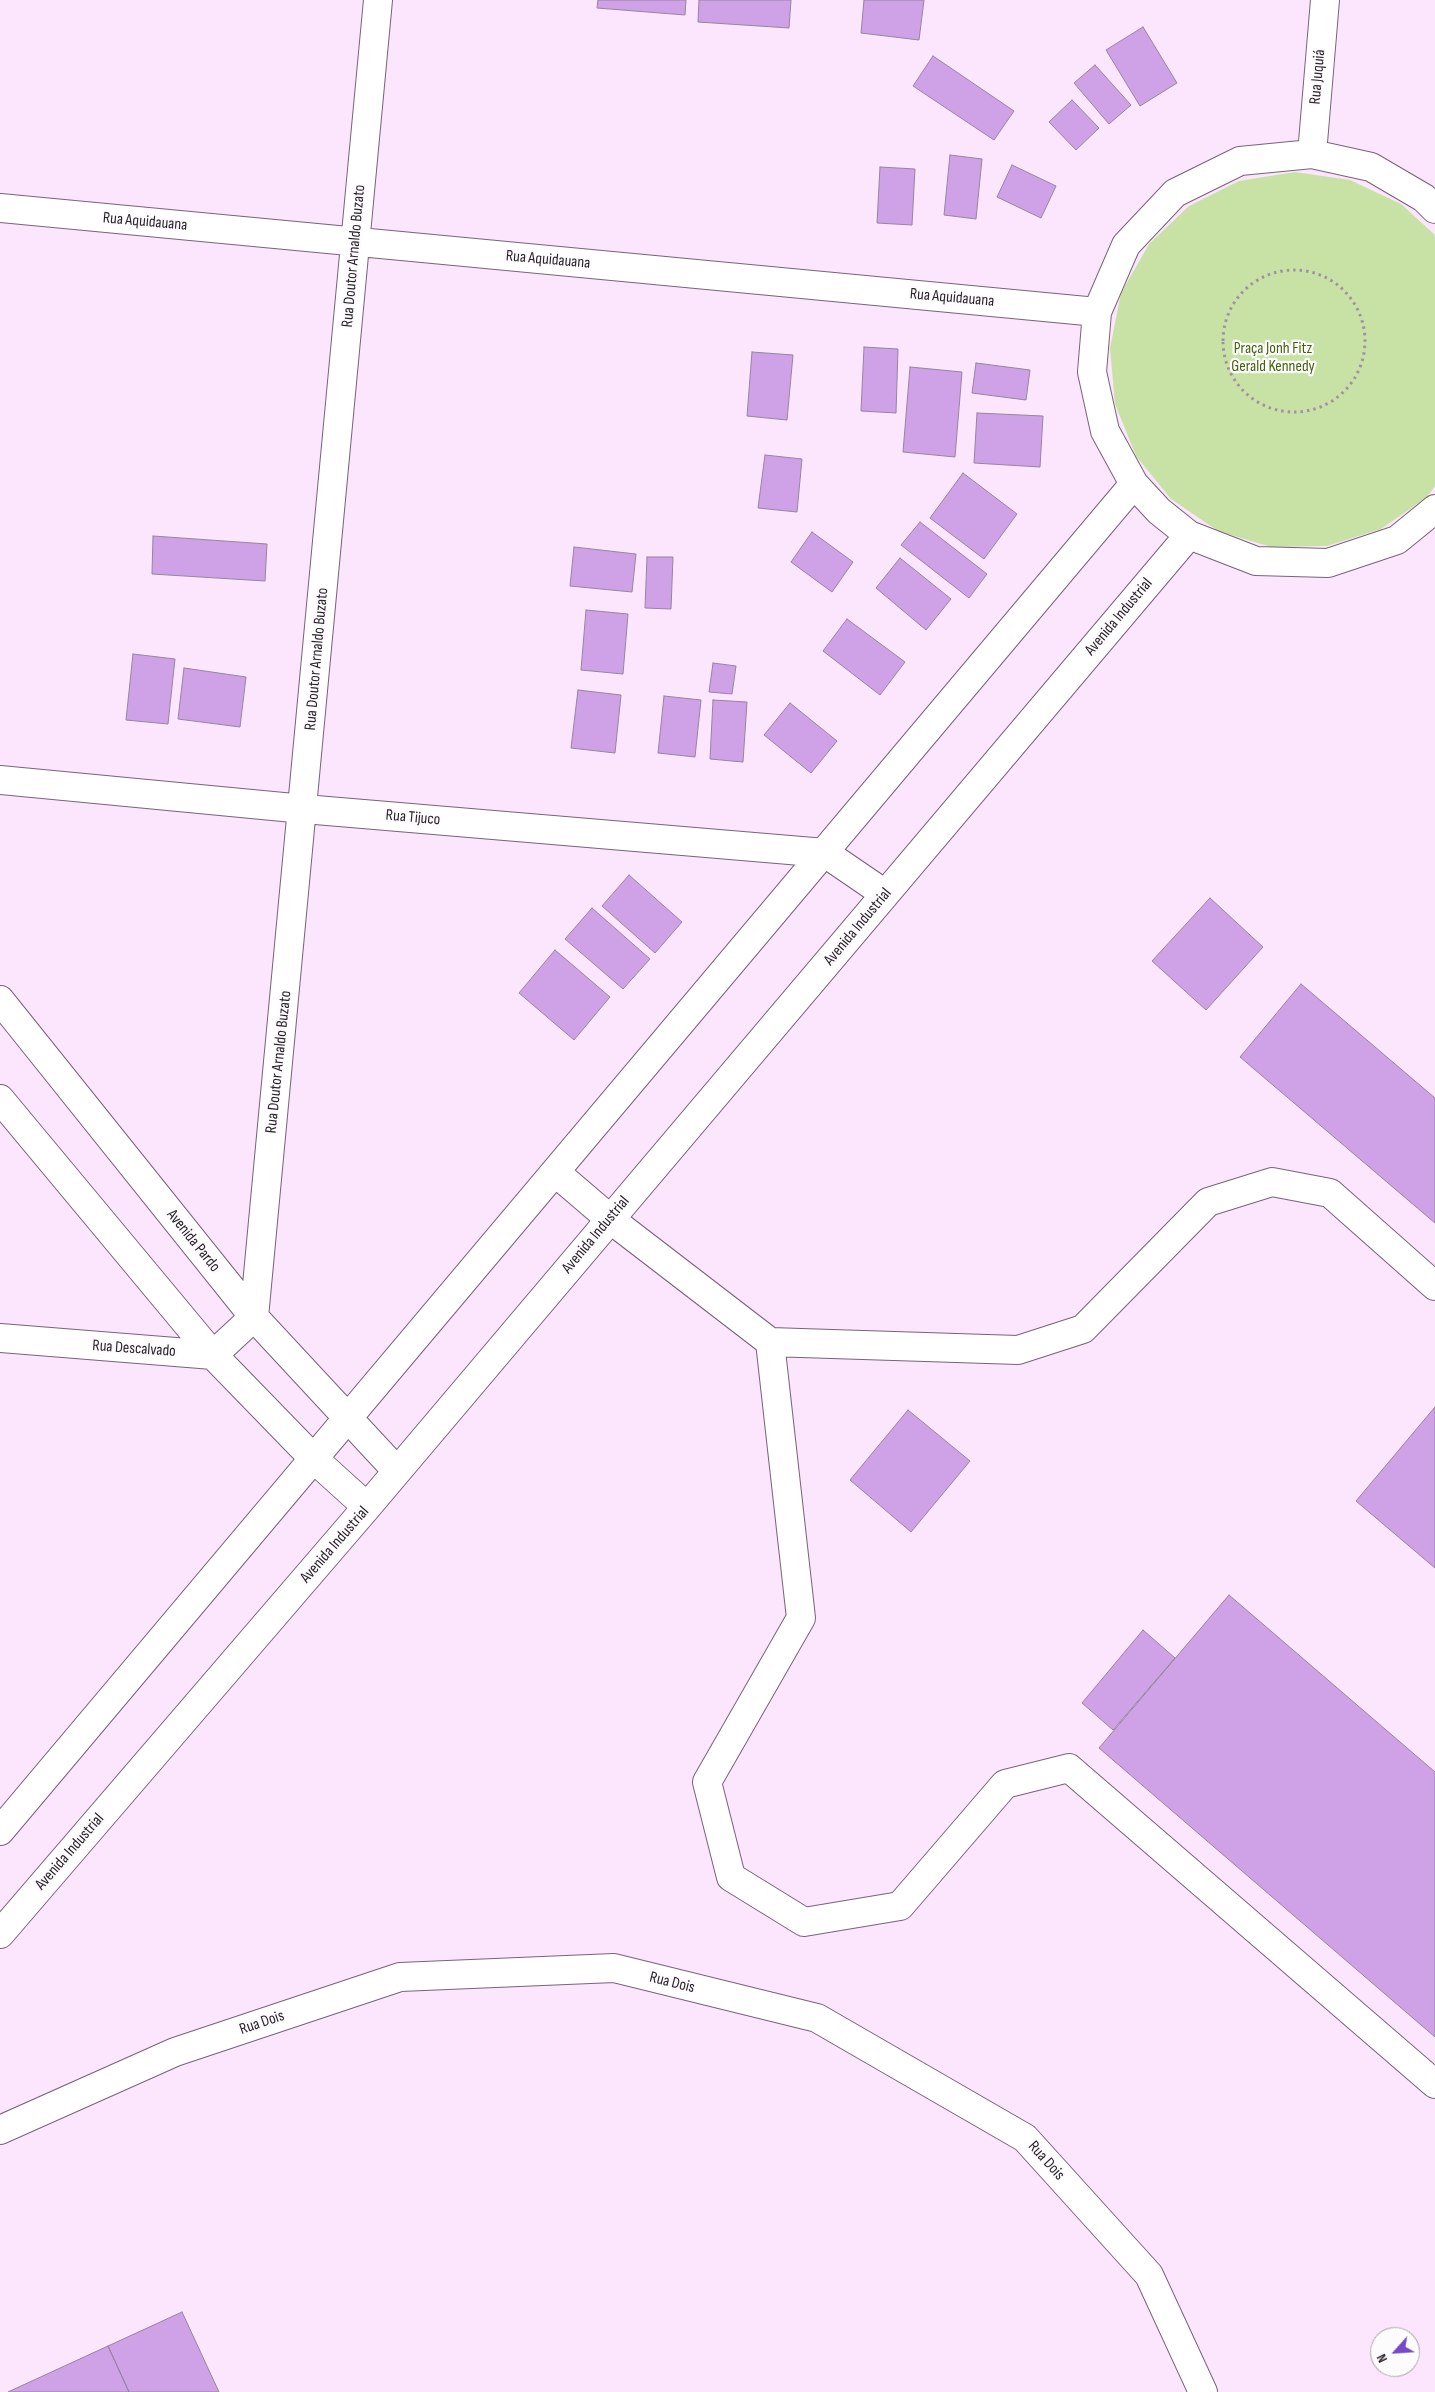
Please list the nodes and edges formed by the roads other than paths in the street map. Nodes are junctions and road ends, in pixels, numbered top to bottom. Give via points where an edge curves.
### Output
1 (378, 0) edge
2 (1325, 0) edge
3 (1312, 154) junction
4 (0, 208) edge
5 (1435, 209) edge
6 (356, 242) junction
7 (1097, 312) junction
8 (1134, 484) junction
9 (1435, 509) edge
10 (1189, 534) junction
11 (0, 780) edge
12 (304, 809) junction
13 (826, 852) junction
14 (885, 894) junction
15 (0, 1000) edge
16 (0, 1098) edge
17 (555, 1172) junction
18 (610, 1219) junction
19 (1435, 1286) edge
20 (254, 1317) junction
21 (0, 1338) edge
22 (770, 1342) junction
23 (213, 1355) junction
24 (347, 1417) junction
25 (314, 1459) junction
26 (397, 1471) junction
27 (367, 1507) junction
28 (0, 1831) edge
29 (0, 1934) edge
30 (1435, 2084) edge
31 (0, 2130) edge
32 (1203, 2392) edge

1 - 6 street, Rua Doutor Arnaldo Buzato
2 - 3 street, Rua Juquiá
3 - 5 street via 1372,167 1424,198
3 - 7 street via 1240,161 1175,193 1126,246
4 - 6 street, Rua Aquidauana
6 - 7 street, Rua Aquidauana
6 - 12 street, Rua Doutor Arnaldo Buzato
7 - 8 street via 1092,372 1105,431
8 - 10 street via 1159,511
8 - 13 street
9 - 10 street via 1397,540 1328,563 1256,561
10 - 14 street, Avenida Industrial
11 - 12 street, Rua Tijuco
12 - 13 street, Rua Tijuco
12 - 20 street, Rua Doutor Arnaldo Buzato
13 - 14 street
13 - 17 street
14 - 18 street, Avenida Industrial
15 - 20 street, Avenida Pardo
16 - 23 street
17 - 18 street
17 - 24 street
18 - 22 street
18 - 26 street, Avenida Industrial
19 - 22 street via 1330,1193 1272,1182 1208,1202 1083,1329 1018,1350
20 - 23 street
20 - 24 street, Avenida Pardo
21 - 23 street, Rua Descalvado
22 - 30 street via 801,1618 707,1782 731,1877 804,1922 900,1906 1005,1784 1069,1768
23 - 25 street
24 - 25 street
24 - 26 street, Avenida Pardo
25 - 27 street
25 - 28 street
26 - 27 street, Avenida Industrial
27 - 29 street, Avenida Industrial
31 - 32 street, Rua Dois via 175,2052 400,1977 614,1968 817,2018 1025,2138 1149,2275

